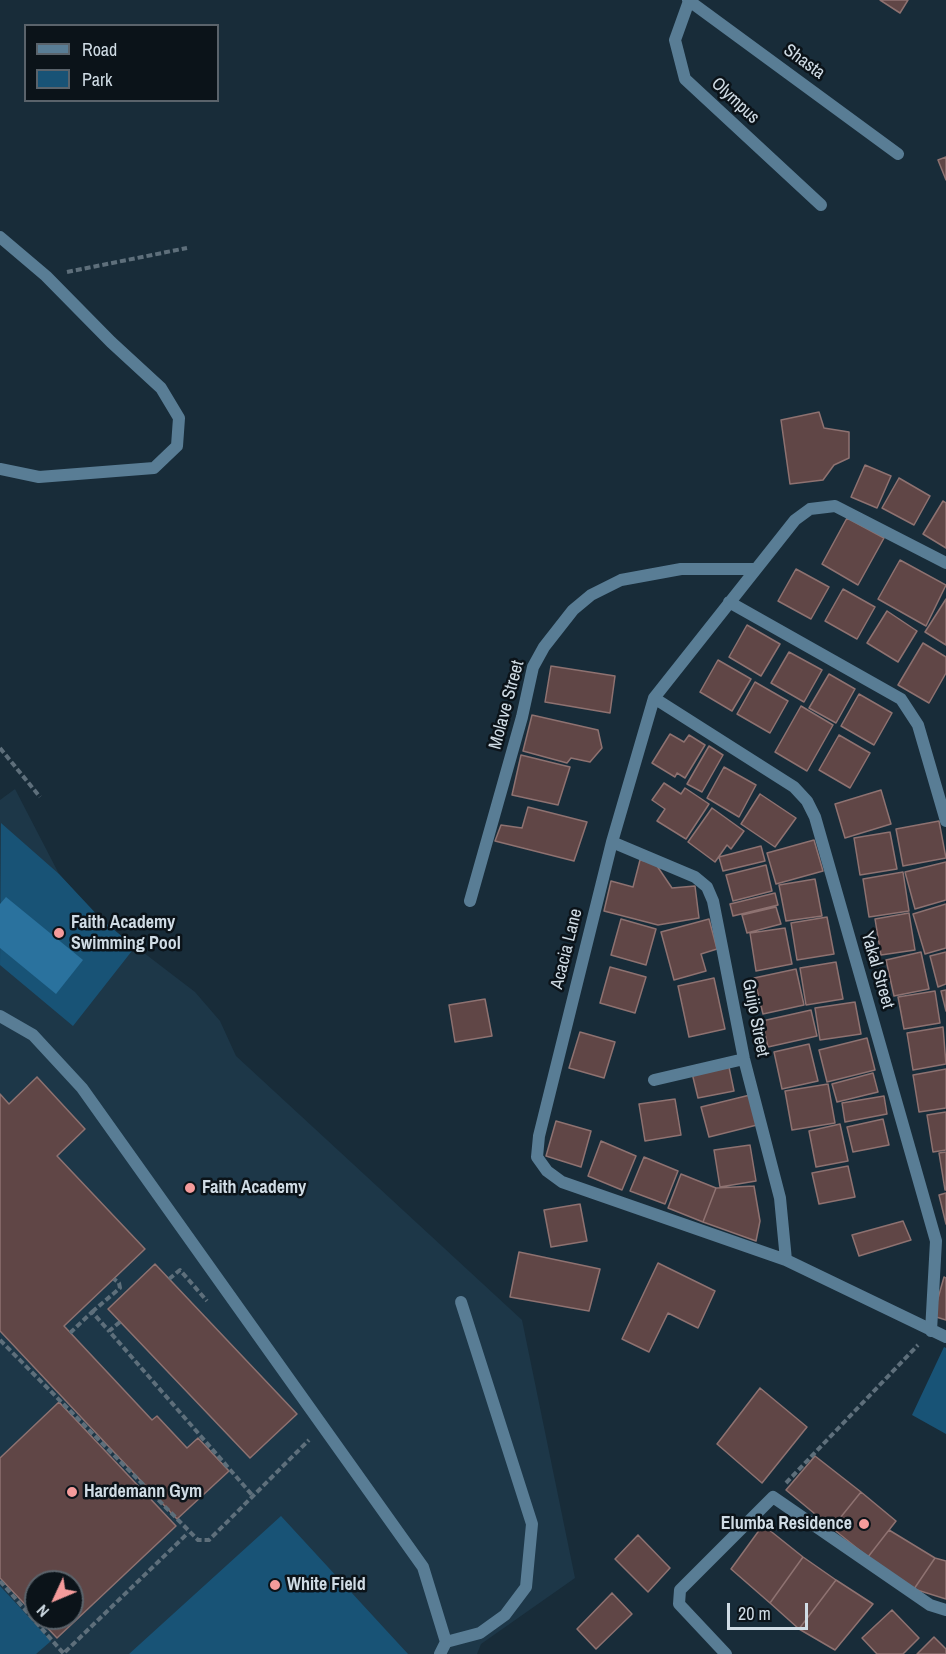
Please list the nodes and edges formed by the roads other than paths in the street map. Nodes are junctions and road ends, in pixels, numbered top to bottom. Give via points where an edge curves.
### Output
1 (689, 0) edge
2 (898, 154) dead end
3 (821, 205) dead end
4 (0, 237) edge
5 (0, 469) edge
6 (946, 564) edge
7 (756, 569) junction
8 (729, 602) junction
9 (654, 698) junction
10 (946, 821) edge
11 (612, 842) junction
12 (470, 901) dead end
13 (0, 1016) edge
14 (744, 1059) junction
15 (654, 1080) dead end
16 (786, 1260) junction
17 (461, 1302) dead end
18 (931, 1331) junction
19 (946, 1337) edge
20 (946, 1610) edge
21 (446, 1642) junction
22 (440, 1654) edge
23 (726, 1654) edge

1 - 2 street, Shasta
1 - 3 street, Olympus via 675,40 685,79
4 - 5 street via 46,276 161,388 179,418 177,446 154,468 39,477
6 - 7 street, Acacia Lane via 835,506 810,509 795,520
7 - 8 street, Acacia Lane
7 - 12 street, Molave Street via 681,569 621,580 591,595 573,610 533,667
8 - 9 street, Acacia Lane
8 - 10 street via 901,699 918,725
9 - 11 street, Acacia Lane
9 - 18 street, Yakal Street via 794,787 815,817 936,1241
11 - 14 street, Guijo Street via 695,877 707,887
11 - 16 street, Acacia Lane via 537,1157 562,1182
13 - 21 street via 33,1035 82,1088 129,1153 423,1567
14 - 15 street
14 - 16 street, Guijo Street via 780,1198
16 - 18 street, Acacia Lane
17 - 21 street via 532,1524 526,1587 504,1615 480,1633
18 - 19 street, Acacia Lane
20 - 23 street via 930,1605 773,1497 680,1590 679,1604
21 - 22 street

